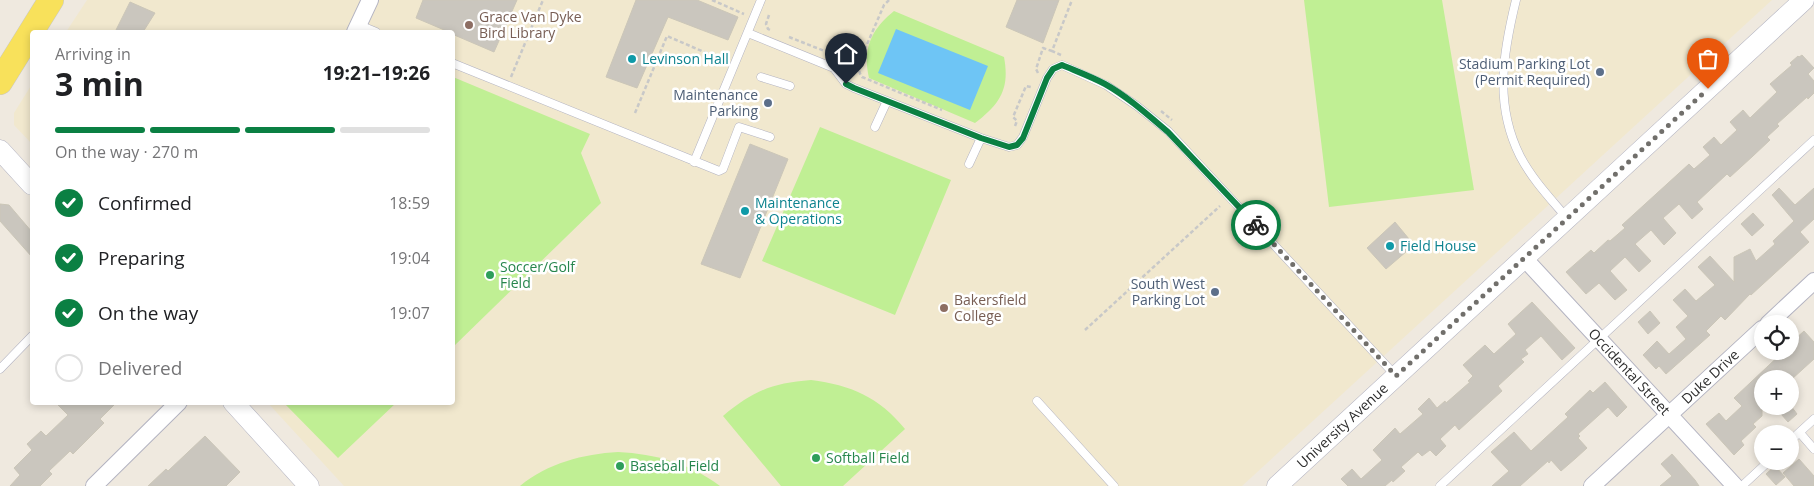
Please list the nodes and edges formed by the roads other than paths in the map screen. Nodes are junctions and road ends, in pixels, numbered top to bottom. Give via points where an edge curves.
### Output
1 (51, 0) edge
2 (370, 0) edge
3 (761, 0) edge
4 (1516, 0) edge
5 (1804, 0) edge
6 (357, 29) edge
7 (32, 30) edge
8 (748, 33) junction
9 (30, 34) edge
10 (455, 64) edge
11 (761, 77) dead end
12 (0, 82) edge
13 (790, 86) dead end
14 (887, 101) junction
15 (875, 127) dead end
16 (770, 137) dead end
17 (981, 138) junction
18 (1814, 140) edge
19 (0, 150) edge
20 (694, 162) junction
21 (969, 164) dead end
22 (30, 183) edge
23 (1568, 218) junction
24 (1524, 258) junction
25 (1814, 281) edge
26 (1778, 315) edge
27 (1754, 336) edge
28 (30, 338) edge
29 (1599, 339) junction
30 (0, 369) edge
31 (1396, 376) junction
32 (1037, 401) dead end
33 (175, 405) edge
34 (236, 405) edge
35 (1669, 415) junction
36 (1814, 419) edge
37 (1800, 433) joint
38 (1814, 448) edge
39 (1759, 470) edge
40 (94, 486) edge
41 (309, 486) edge
42 (1114, 486) edge
43 (1277, 486) edge
44 (1440, 486) edge
45 (1592, 486) edge
46 (1735, 486) edge
47 (1742, 486) edge

1 - 7 main road
2 - 6 street
3 - 8 lane
4 - 23 lane via 1506,40 1502,84 1512,135 1520,157 1532,175
5 - 23 street, University Avenue
8 - 14 lane via 834,68 846,84
8 - 20 lane
9 - 12 main road
10 - 20 lane
11 - 13 lane
14 - 15 lane
14 - 17 lane
16 - 20 lane via 740,127 722,169 719,171
17 - 21 lane
17 - 31 lane via 1009,147 1017,145 1023,138 1047,78 1053,69 1062,65 1106,85 1168,132
18 - 29 lane
19 - 22 street
23 - 24 street, University Avenue
24 - 29 street, Occidental Street
24 - 31 street, University Avenue
25 - 26 street
27 - 35 street, Duke Drive
28 - 30 lane
29 - 35 street, Occidental Street
29 - 44 lane
31 - 43 street, University Avenue
32 - 42 lane
33 - 40 street
34 - 41 street
35 - 45 street, Duke Drive
35 - 46 street, Occidental Street
36 - 37 lane
37 - 38 lane
39 - 47 lane

